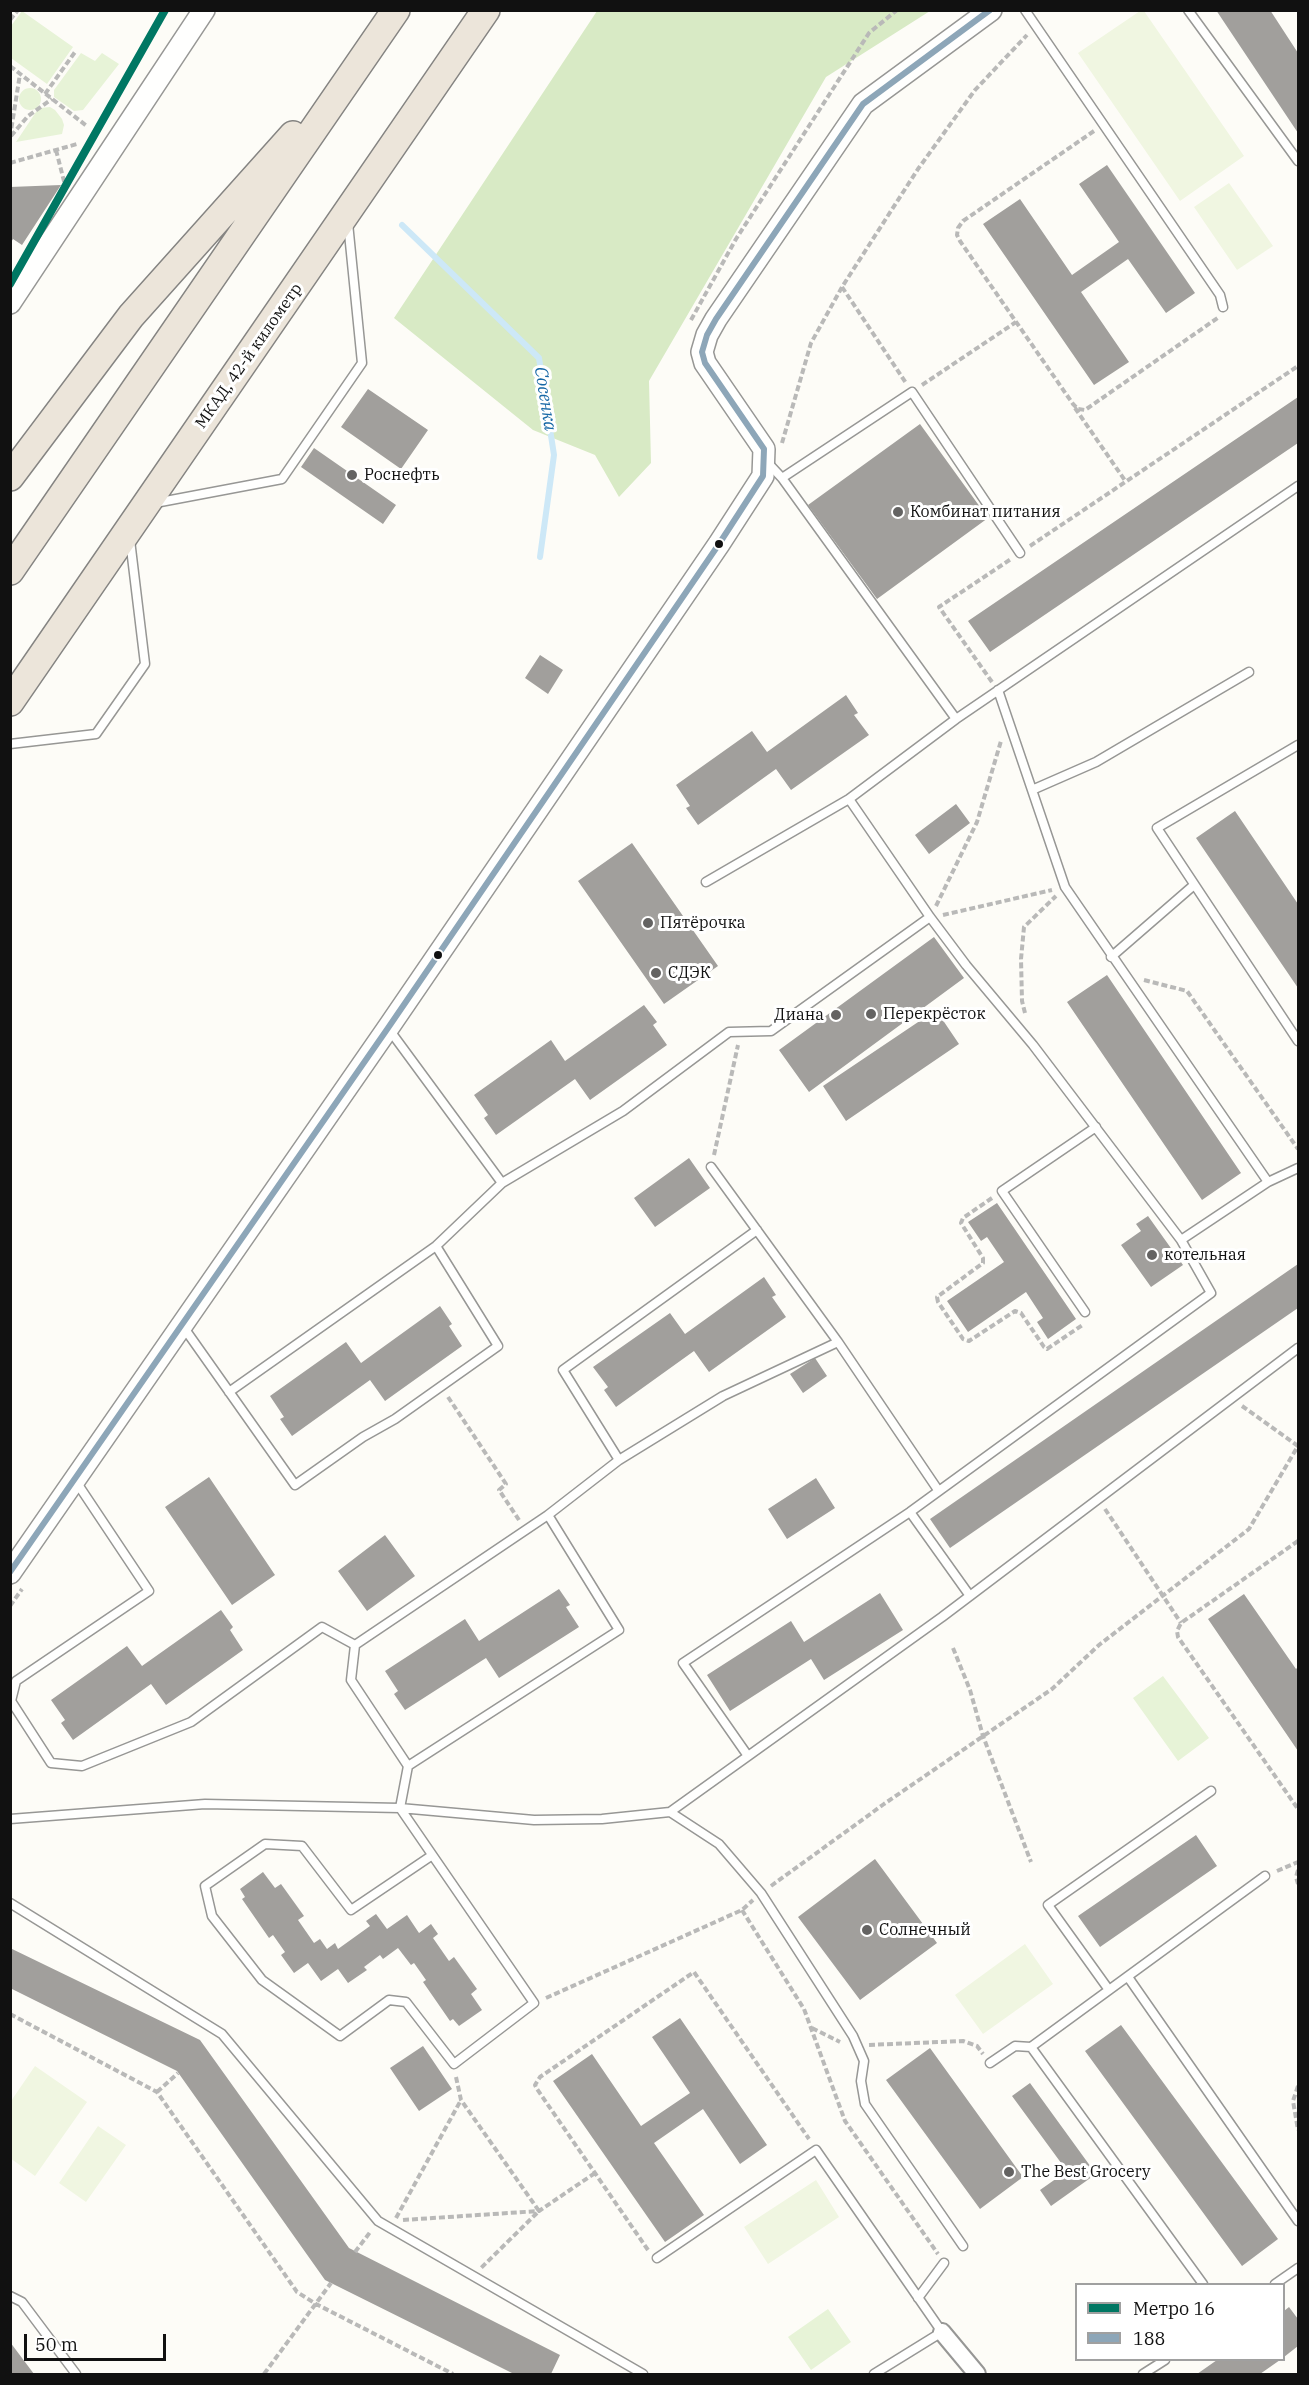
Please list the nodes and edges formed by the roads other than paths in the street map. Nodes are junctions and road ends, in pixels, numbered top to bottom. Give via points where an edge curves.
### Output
1 (204, 10) edge
2 (396, 10) edge
3 (486, 10) edge
4 (991, 10) edge
5 (1025, 10) edge
6 (1188, 10) edge
7 (366, 54) junction
8 (1299, 161) edge
9 (348, 214) junction
10 (10, 303) edge
11 (1223, 308) road end
12 (765, 461) junction
13 (10, 477) edge
14 (782, 478) junction
15 (1299, 486) edge
16 (146, 505) junction
17 (129, 530) junction
18 (1020, 553) road end
19 (10, 571) edge
20 (1249, 672) dead end
21 (998, 690) junction
22 (10, 702) edge
23 (956, 719) junction
24 (10, 744) edge
25 (1299, 745) edge
26 (1032, 790) junction
27 (849, 799) junction
28 (706, 882) dead end
29 (1194, 885) junction
30 (930, 917) junction
31 (1112, 957) junction
32 (388, 1028) junction
33 (1299, 1041) edge
34 (1096, 1127) junction
35 (711, 1167) road end
36 (1299, 1168) edge
37 (1268, 1182) junction
38 (502, 1183) junction
39 (757, 1230) junction
40 (1181, 1240) junction
41 (436, 1246) junction
42 (1085, 1312) road end
43 (182, 1324) junction
44 (838, 1342) junction
45 (1299, 1348) edge
46 (229, 1392) junction
47 (620, 1460) junction
48 (75, 1480) junction
49 (938, 1490) junction
50 (910, 1512) junction
51 (548, 1515) junction
52 (10, 1573) edge
53 (970, 1596) junction
54 (355, 1645) junction
55 (748, 1756) junction
56 (408, 1766) junction
57 (1211, 1791) dead end
58 (400, 1808) junction
59 (670, 1812) junction
60 (10, 1819) edge
61 (431, 1856) junction
62 (1265, 1876) road end
63 (10, 1903) edge
64 (1128, 1977) junction
65 (1109, 1990) junction
66 (1031, 2048) junction
67 (990, 2063) road end
68 (1299, 2221) edge
69 (963, 2246) dead end
70 (657, 2258) road end
71 (944, 2263) road end
72 (1299, 2268) edge
73 (1202, 2283) edge
74 (1276, 2283) edge
75 (10, 2296) edge
76 (918, 2298) junction
77 (942, 2332) junction
78 (1163, 2361) edge
79 (76, 2374) edge
80 (643, 2374) edge
81 (874, 2374) edge
82 (977, 2374) edge
83 (1143, 2374) edge

1 - 10 street
2 - 7 highway
3 - 9 highway, МКАД, 42-й километр
4 - 12 street via 863,104 707,335 702,352 705,363 757,436 764,448
5 - 11 lane via 1220,295
6 - 8 lane
7 - 13 highway via 131,315
7 - 19 highway
9 - 16 highway, МКАД, 42-й километр
9 - 16 lane via 362,363 282,479
12 - 14 lane
12 - 32 street via 763,476 719,544
14 - 18 lane via 912,392
14 - 23 lane
15 - 21 lane
16 - 17 highway, МКАД, 42-й километр
17 - 22 highway, МКАД, 42-й километр
17 - 24 lane via 145,664 96,734
20 - 26 lane via 1096,762
21 - 23 lane
21 - 26 lane
23 - 27 lane
25 - 29 lane via 1157,828
26 - 31 lane via 1065,887
27 - 28 lane
27 - 30 lane
29 - 31 lane
29 - 33 lane
30 - 34 lane
30 - 38 lane via 771,1031 729,1032 623,1111
31 - 37 lane
32 - 38 lane
32 - 43 street
34 - 40 lane
34 - 42 lane via 1002,1191
35 - 39 lane
36 - 37 lane
37 - 40 lane
38 - 41 lane
39 - 44 lane
39 - 47 lane via 562,1370
40 - 49 lane via 1211,1293
41 - 46 lane
41 - 46 lane via 498,1346 395,1419 295,1485
43 - 46 lane
43 - 48 street
44 - 47 lane via 723,1396
44 - 49 lane
45 - 53 lane
47 - 51 lane
48 - 52 street
48 - 54 lane via 149,1592 16,1681 11,1701 51,1763 82,1766 191,1722 322,1627
49 - 50 lane
50 - 53 lane
50 - 55 lane via 684,1663
51 - 54 lane
51 - 56 lane via 619,1630
53 - 55 lane
54 - 56 lane via 351,1680
55 - 59 lane
56 - 58 lane
57 - 65 lane via 1048,1905
58 - 59 lane via 534,1820 603,1820
58 - 60 lane via 205,1804
58 - 61 lane
59 - 69 lane via 719,1844 761,1893 853,2036 864,2061 861,2081 865,2104
61 - 61 lane via 351,1910 302,1846 265,1844 205,1886 212,1916 262,1980 339,2036 389,2000 406,2002 454,2064 534,2003
62 - 64 lane
63 - 80 lane via 222,2034 378,2221
64 - 65 lane
64 - 68 lane
65 - 66 lane
66 - 67 lane via 1015,2046
66 - 73 lane
70 - 76 lane via 816,2150
71 - 76 lane
72 - 74 lane
75 - 79 lane via 22,2302
76 - 77 lane
77 - 81 lane
77 - 82 street
78 - 83 lane

